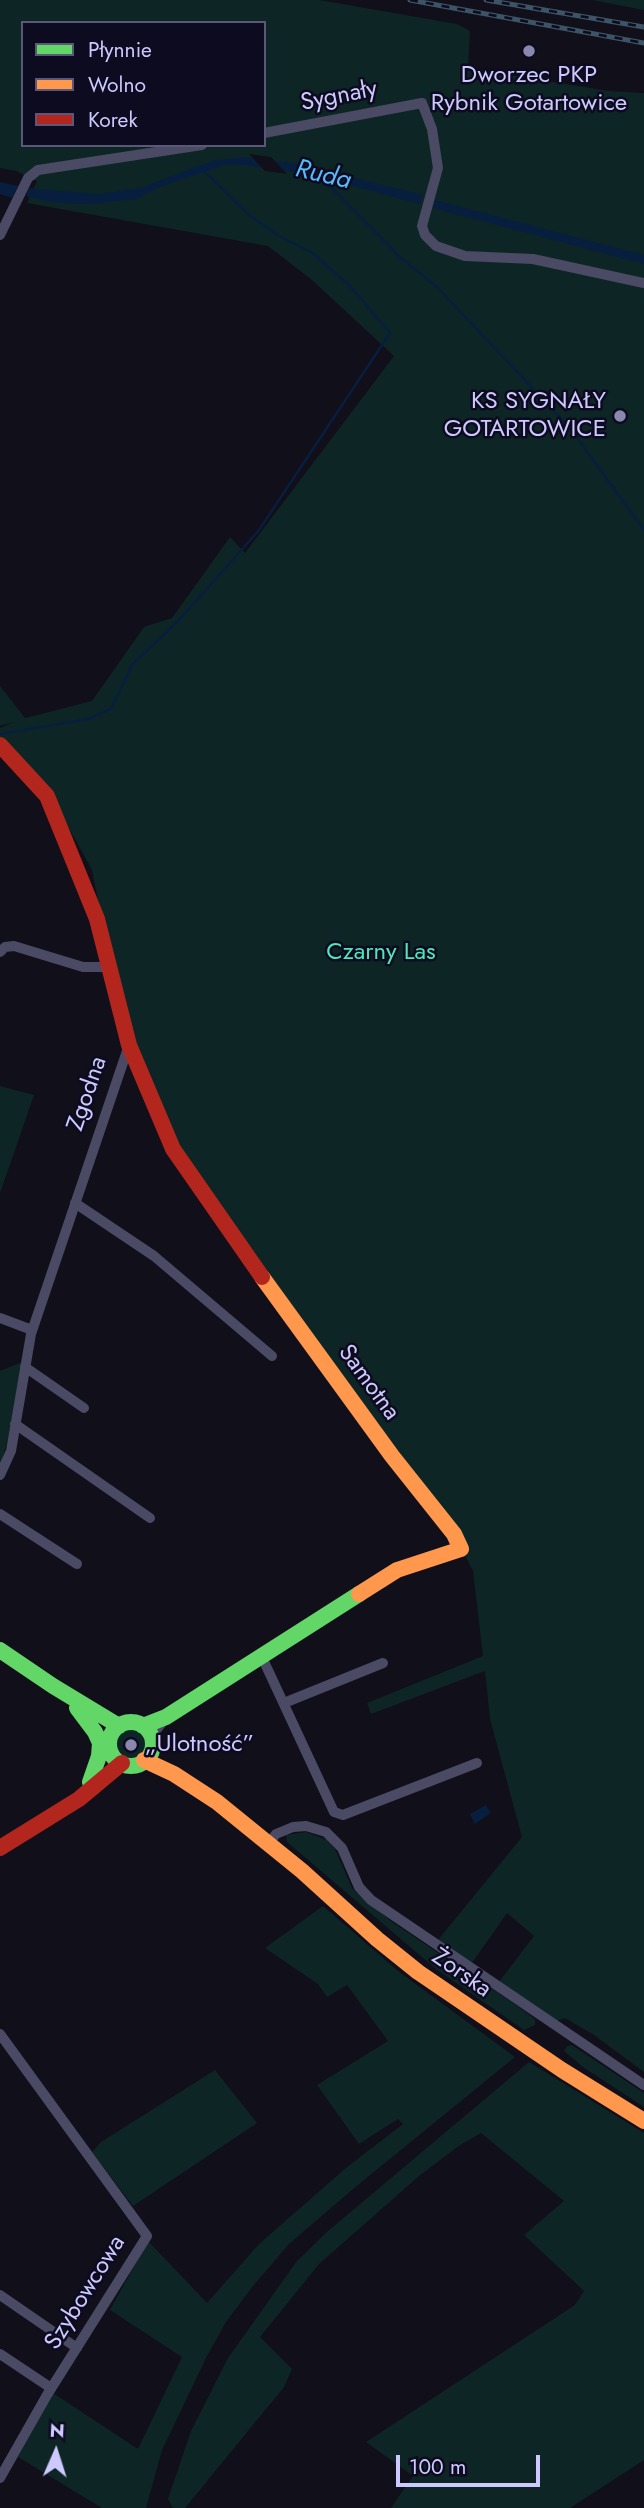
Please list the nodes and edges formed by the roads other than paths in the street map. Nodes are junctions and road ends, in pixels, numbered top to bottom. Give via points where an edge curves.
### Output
1 (266, 133) edge
2 (188, 147) edge
3 (0, 235) edge
4 (644, 283) edge
5 (0, 745) edge
6 (0, 952) edge
7 (109, 967) junction
8 (129, 1045) junction
9 (75, 1203) junction
10 (0, 1318) edge
11 (32, 1330) junction
12 (272, 1356) dead end
13 (25, 1367) junction
14 (84, 1408) dead end
15 (15, 1424) junction
16 (0, 1475) edge
17 (0, 1514) edge
18 (150, 1518) dead end
19 (77, 1564) dead end
20 (0, 1650) edge
21 (261, 1655) junction
22 (383, 1663) dead end
23 (53, 1686) junction
24 (284, 1703) junction
25 (77, 1708) junction
26 (148, 1743) junction
27 (116, 1745) junction
28 (477, 1763) dead end
29 (193, 1786) junction
30 (89, 1787) junction
31 (232, 1814) junction
32 (268, 1844) junction
33 (0, 1848) edge
34 (0, 2034) edge
35 (644, 2085) edge
36 (644, 2121) edge
37 (0, 2295) edge
38 (77, 2348) junction
39 (0, 2354) edge
40 (51, 2388) junction
41 (0, 2478) edge

1 - 4 street, Sygnały via 422,103 438,168 422,223 436,246 453,254 533,259
2 - 3 street via 44,168 28,178
5 - 7 street, Zgodna via 47,796 97,919
6 - 7 street via 14,946 83,967
7 - 8 street, Zgodna
8 - 9 street, Zgodna
8 - 21 street, Samotna via 173,1149 461,1549 397,1570
9 - 11 street, Zgodna
9 - 12 street via 154,1256
10 - 11 street
11 - 13 street, Zgodna
13 - 14 street
13 - 15 street, Zgodna
15 - 16 street, Zgodna via 11,1451
15 - 18 street
17 - 19 street
20 - 23 street
21 - 24 street
21 - 26 street, Samotna via 166,1717
22 - 24 street
23 - 25 street
23 - 27 street
24 - 28 street via 334,1812 343,1815
25 - 27 street
25 - 30 street via 100,1744
26 - 27 street via 133,1765
26 - 27 street via 133,1722
26 - 29 street, Żorska
26 - 31 street, Żorska
27 - 30 street
29 - 30 street via 153,1773 136,1773
29 - 31 street, Żorska
30 - 33 street
31 - 32 street, Żorska
32 - 35 street, Żorska via 293,1827 327,1832 342,1848 359,1887 371,1900
32 - 36 street, Żorska via 397,1956
34 - 38 street, Szybowcowa via 146,2236
37 - 38 street
38 - 40 street, Szybowcowa
39 - 40 street
40 - 41 street, Szybowcowa

